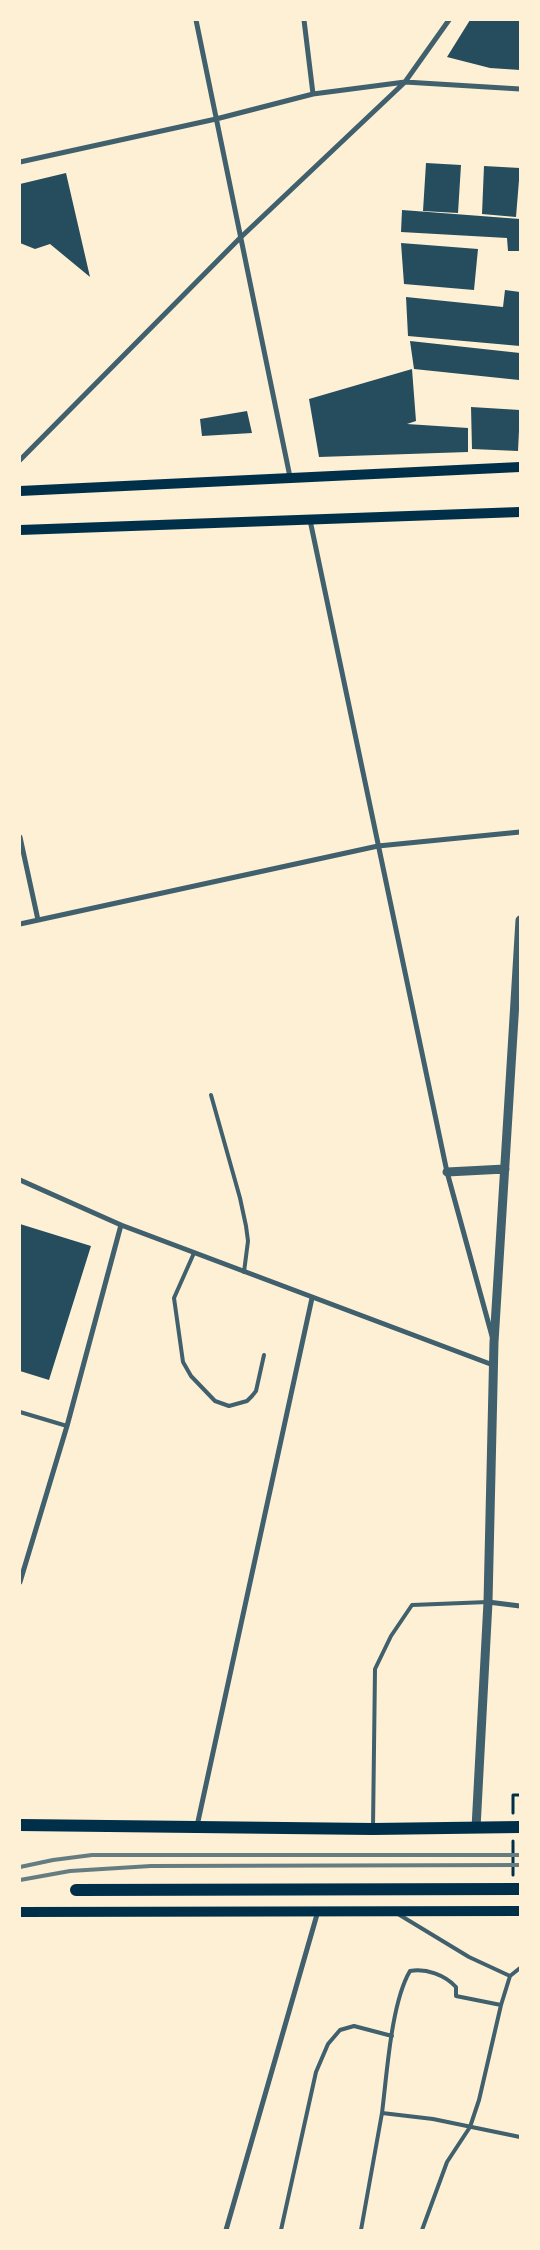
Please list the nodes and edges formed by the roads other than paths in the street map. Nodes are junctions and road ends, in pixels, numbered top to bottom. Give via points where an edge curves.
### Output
1 (196, 20) edge
2 (304, 20) edge
3 (449, 20) edge
4 (405, 82) junction
5 (520, 88) edge
6 (313, 94) junction
7 (216, 119) junction
8 (20, 162) edge
9 (240, 238) junction
10 (20, 460) edge
11 (520, 467) edge
12 (290, 477) junction
13 (20, 490) edge
14 (520, 512) edge
15 (310, 520) junction
16 (20, 530) edge
17 (520, 832) edge
18 (20, 837) edge
19 (378, 846) junction
20 (38, 920) junction
21 (520, 920) edge
22 (20, 924) edge
23 (211, 1095) dead end
24 (505, 1169) junction
25 (447, 1172) junction
26 (20, 1180) edge
27 (121, 1225) junction
28 (194, 1253) junction
29 (244, 1272) junction
30 (312, 1298) junction
31 (494, 1342) junction
32 (264, 1355) dead end
33 (493, 1364) junction
34 (20, 1412) edge
35 (66, 1426) junction
36 (20, 1582) edge
37 (488, 1602) junction
38 (520, 1606) edge
39 (20, 1825) edge
40 (197, 1826) junction
41 (516, 1827) edge
42 (476, 1828) junction
43 (373, 1829) junction
44 (516, 1884) edge
45 (76, 1890) dead end
46 (318, 1911) junction
47 (392, 1911) junction
48 (520, 1911) edge
49 (20, 1912) edge
50 (520, 1968) edge
51 (510, 1976) junction
52 (501, 2005) junction
53 (392, 2036) junction
54 (382, 2113) junction
55 (470, 2127) junction
56 (520, 2137) edge
57 (226, 2230) edge
58 (281, 2230) edge
59 (361, 2230) edge
60 (422, 2230) edge

1 - 7 street
2 - 6 street
3 - 4 street
4 - 5 street
4 - 6 street
4 - 9 street
6 - 7 street
7 - 8 street
7 - 9 street
9 - 10 street
9 - 12 street
11 - 12 main road
12 - 13 main road
14 - 15 main road
15 - 16 main road
15 - 19 street
17 - 19 street
18 - 20 street
19 - 20 street
19 - 25 street
20 - 22 street
21 - 24 street
23 - 29 lane via 246,1226 248,1241
24 - 25 street
24 - 31 street
25 - 31 street
26 - 27 street
27 - 28 street
27 - 35 street
28 - 29 street
28 - 32 lane via 174,1298 186,1369 215,1401 229,1406 247,1401 252,1396
29 - 30 street
30 - 33 street
30 - 40 street
31 - 33 street
33 - 37 street
34 - 35 lane
35 - 36 street
37 - 38 street
37 - 42 street
37 - 43 lane via 412,1605 391,1636 375,1669
39 - 40 highway
40 - 43 highway
41 - 42 highway
42 - 43 highway
44 - 45 highway
46 - 47 main road
46 - 49 main road
46 - 57 street
47 - 48 main road
47 - 51 lane via 468,1957
50 - 51 lane
51 - 52 lane
52 - 53 lane via 456,1996 456,1987 449,1980 421,1969 410,1971
52 - 55 lane
53 - 54 lane
53 - 58 lane via 354,2026 340,2030 328,2044 316,2072
54 - 55 lane
54 - 59 lane
55 - 56 lane
55 - 60 lane via 447,2162

